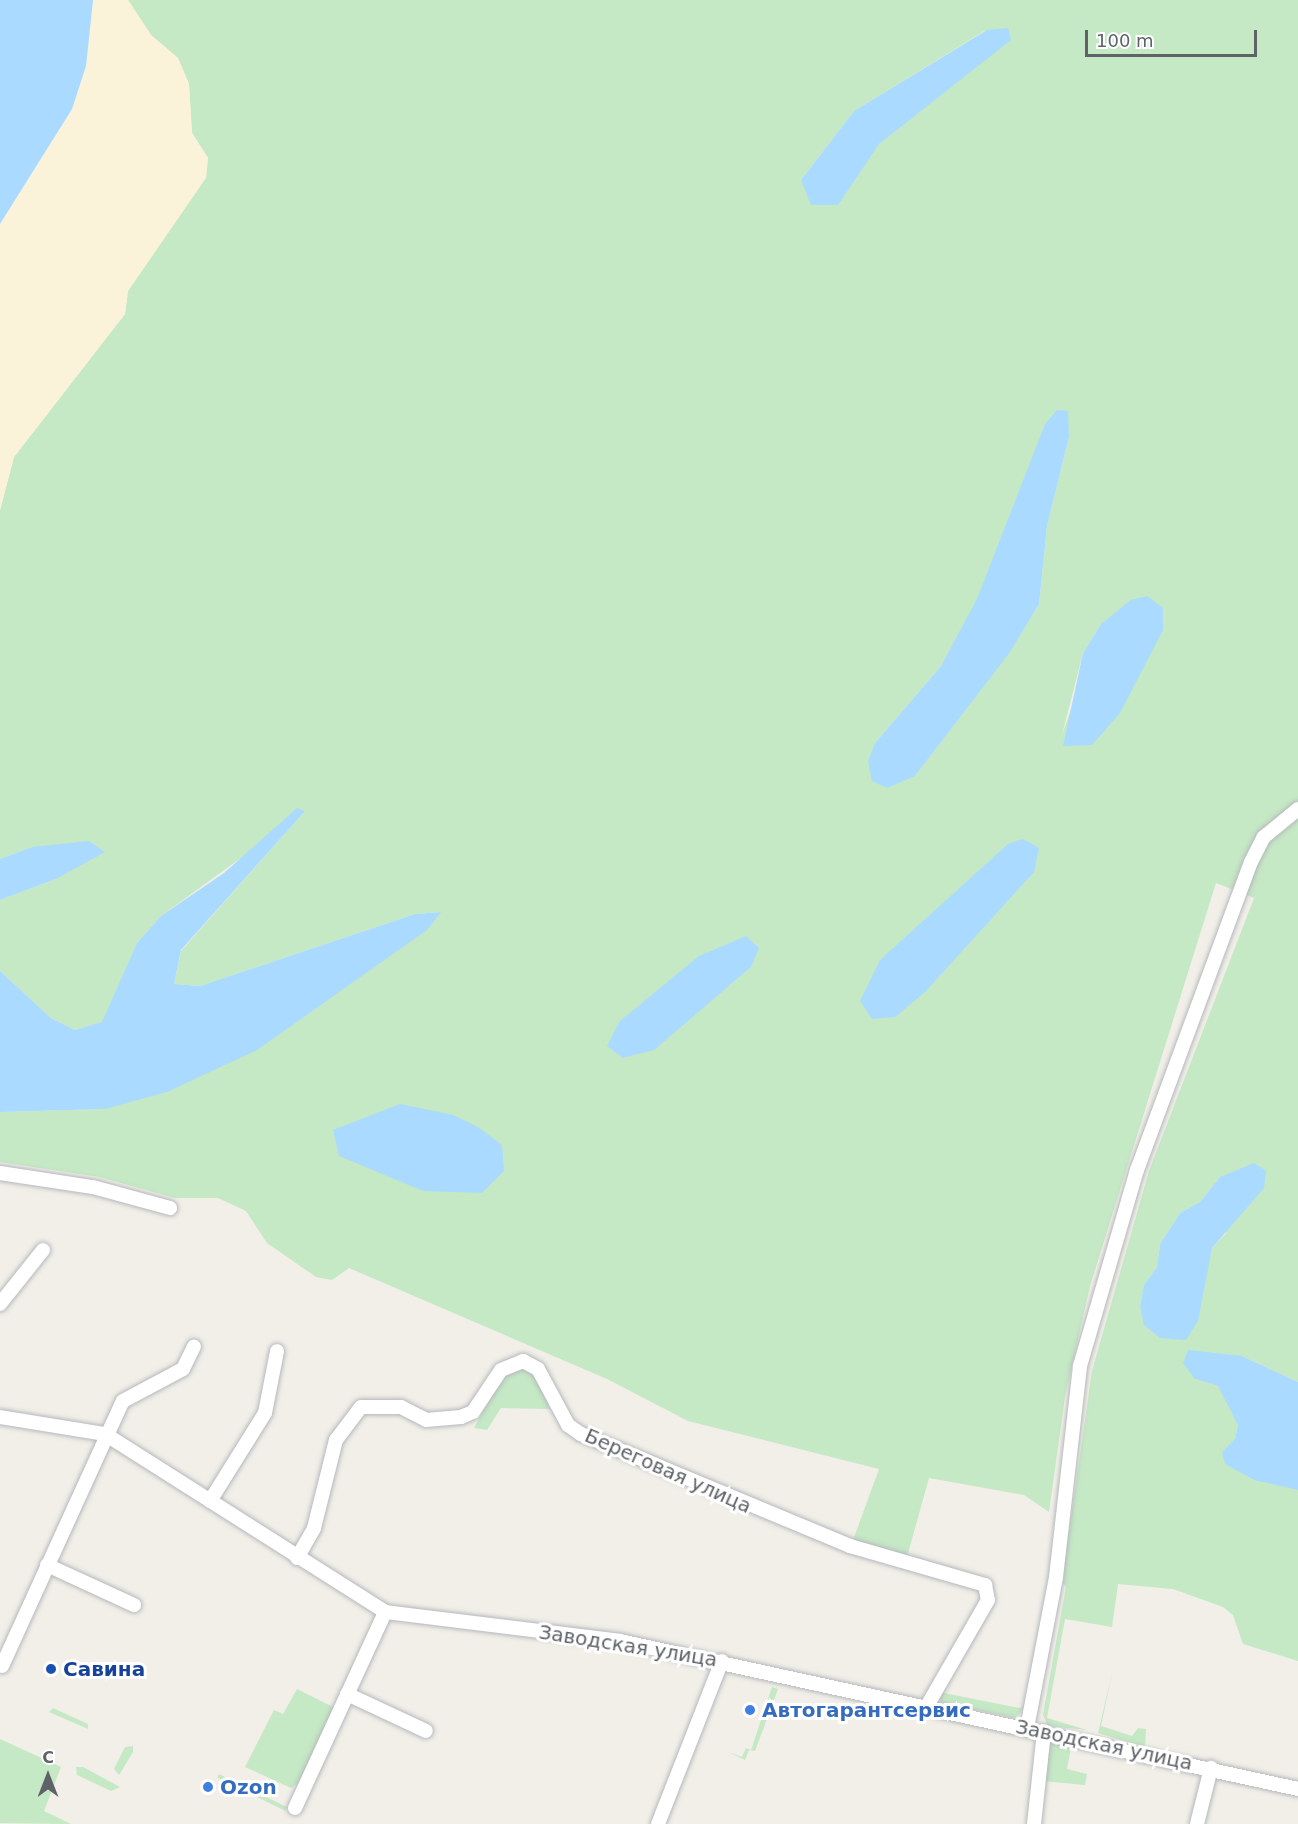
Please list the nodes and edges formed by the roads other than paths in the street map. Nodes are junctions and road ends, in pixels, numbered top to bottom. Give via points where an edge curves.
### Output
1 (1298, 809) edge
2 (0, 1173) edge
3 (170, 1208) dead end
4 (43, 1250) dead end
5 (0, 1304) edge
6 (194, 1346) dead end
7 (277, 1351) dead end
8 (0, 1417) edge
9 (105, 1434) junction
10 (210, 1501) junction
11 (297, 1558) junction
12 (47, 1564) junction
13 (134, 1605) dead end
14 (385, 1612) junction
15 (722, 1661) junction
16 (2, 1666) dead end
17 (347, 1694) junction
18 (926, 1708) junction
19 (1027, 1728) junction
20 (426, 1731) dead end
21 (1044, 1732) junction
22 (1211, 1768) junction
23 (1298, 1789) edge
24 (295, 1808) dead end
25 (658, 1824) edge
26 (1034, 1824) edge
27 (1197, 1824) edge

1 - 19 street via 1264,837 1251,862 1137,1170 1080,1366 1056,1577
2 - 3 street via 93,1187
4 - 5 street
6 - 9 street via 183,1369 131,1393
7 - 10 street via 265,1413
8 - 9 street, Заводская улица
9 - 10 street, Заводская улица
9 - 12 street
10 - 11 street, Заводская улица
11 - 14 street, Заводская улица
11 - 18 street, Береговая улица via 314,1528 336,1440 361,1407 401,1407 426,1420 461,1418 473,1412 501,1370 523,1361 537,1368 568,1425 581,1434 850,1546 985,1585 988,1600
12 - 13 street
12 - 16 street
14 - 15 street, Заводская улица via 620,1641
14 - 17 street
15 - 18 street, Заводская улица
15 - 25 street
17 - 20 street
17 - 24 street
18 - 19 street, Заводская улица
19 - 21 street, Заводская улица
21 - 22 street, Заводская улица
21 - 26 street
22 - 23 street, Заводская улица
22 - 27 street

